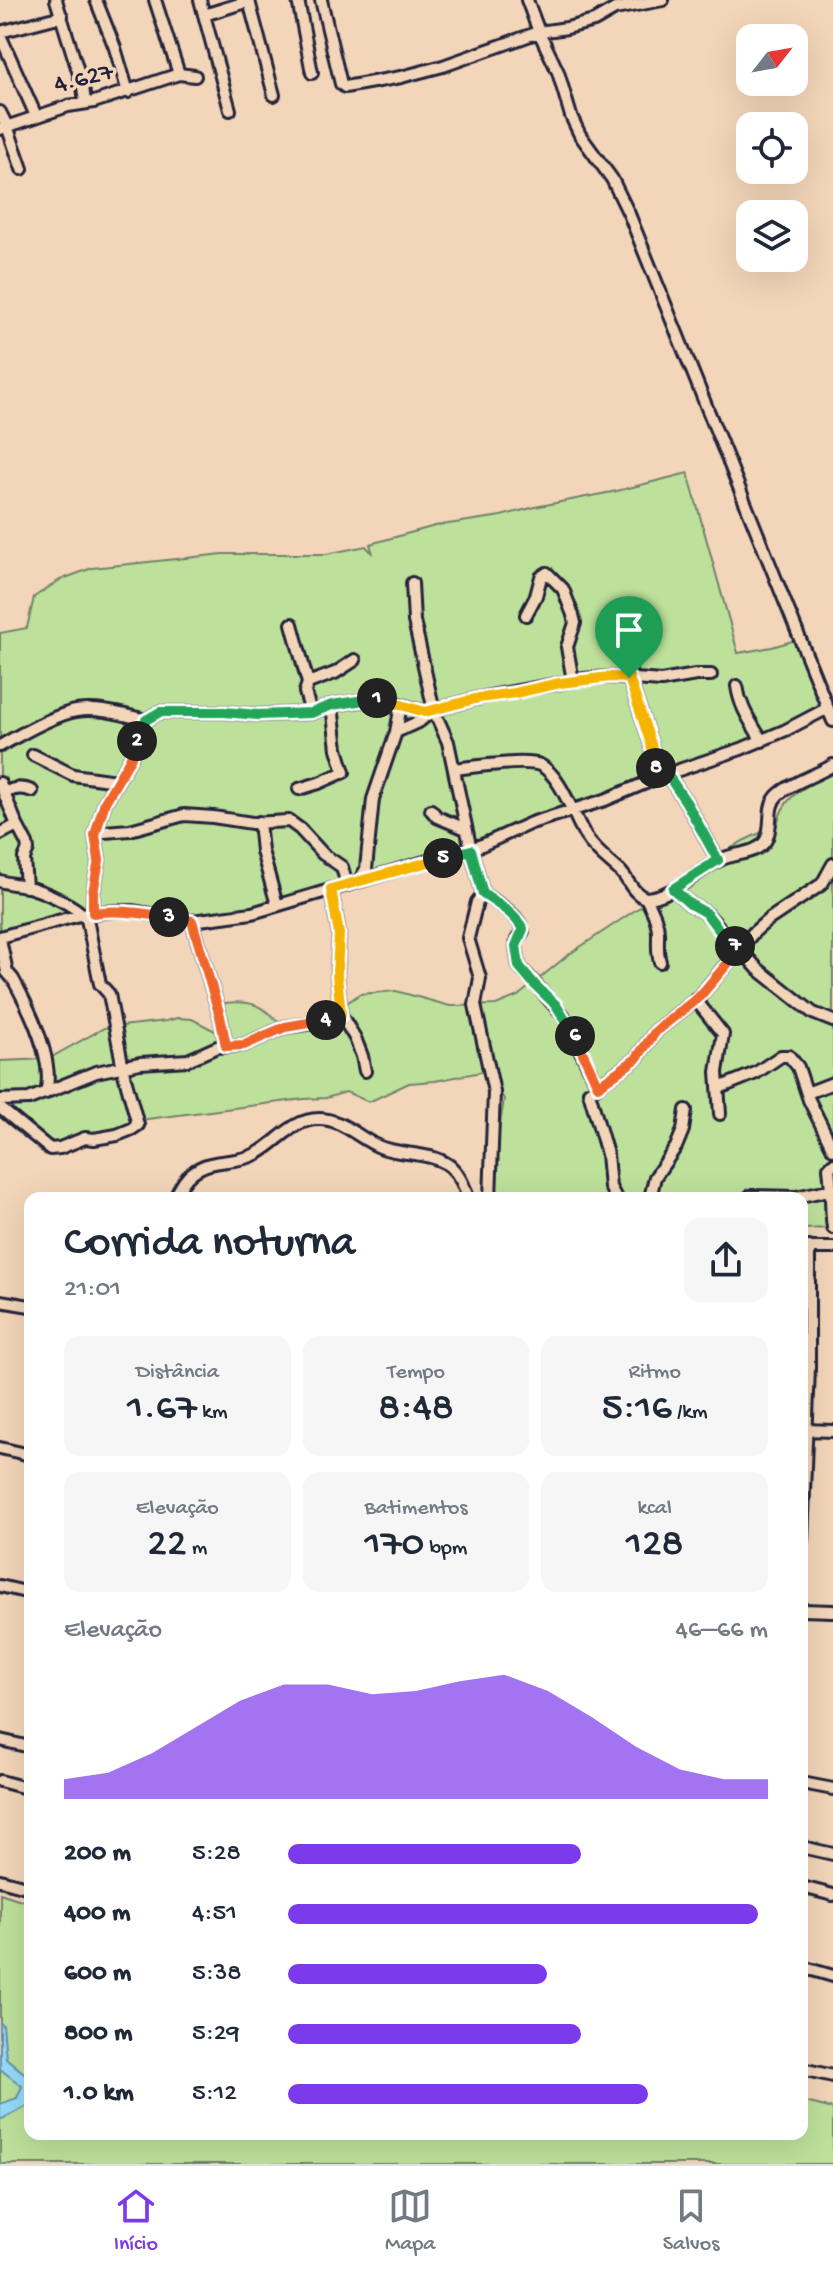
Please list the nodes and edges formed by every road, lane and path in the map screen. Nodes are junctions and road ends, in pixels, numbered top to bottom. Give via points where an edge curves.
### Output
1 (56, 0) edge
2 (96, 0) edge
3 (169, 0) edge
4 (200, 0) edge
5 (298, 0) edge
6 (321, 0) edge
7 (527, 0) edge
8 (663, 0) edge
9 (156, 1) edge
10 (204, 15) junction
11 (62, 16) junction
12 (539, 32) junction
13 (0, 34) edge
14 (312, 73) dead end
15 (179, 74) junction
16 (195, 76) dead end
17 (128, 92) junction
18 (274, 95) dead end
19 (85, 102) junction
20 (230, 110) dead end
21 (0, 112) edge
22 (36, 116) junction
23 (4, 128) edge
24 (22, 169) dead end
25 (412, 583) dead end
26 (526, 615) dead end
27 (292, 624) dead end
28 (625, 631) dead end
29 (355, 660) dead end
30 (711, 675) dead end
31 (629, 678) junction
32 (573, 681) junction
33 (308, 683) junction
34 (737, 686) dead end
35 (332, 705) junction
36 (401, 705) junction
37 (828, 708) junction
38 (432, 711) junction
39 (311, 713) junction
40 (146, 720) junction
41 (833, 721) edge
42 (396, 732) junction
43 (762, 741) junction
44 (0, 746) edge
45 (33, 755) dead end
46 (833, 765) edge
47 (454, 769) junction
48 (662, 776) junction
49 (116, 781) junction
50 (2, 788) edge
51 (299, 789) dead end
52 (32, 791) dead end
53 (573, 809) junction
54 (431, 810) dead end
55 (259, 822) junction
56 (17, 825) junction
57 (466, 829) junction
58 (0, 834) edge
59 (95, 835) junction
60 (471, 850) junction
61 (718, 860) junction
62 (833, 864) edge
63 (0, 881) edge
64 (353, 883) junction
65 (26, 887) junction
66 (331, 889) junction
67 (673, 889) junction
68 (483, 894) junction
69 (646, 898) junction
70 (277, 905) junction
71 (88, 914) junction
72 (192, 921) junction
73 (0, 938) edge
74 (740, 949) junction
75 (660, 962) dead end
76 (695, 999) junction
77 (341, 1015) junction
78 (833, 1021) edge
79 (226, 1046) junction
80 (124, 1066) junction
81 (365, 1071) dead end
82 (833, 1083) edge
83 (598, 1086) junction
84 (719, 1088) junction
85 (46, 1093) junction
86 (807, 1093) junction
87 (0, 1100) edge
88 (0, 1108) edge
89 (686, 1110) dead end
90 (720, 1114) dead end
91 (833, 1149) edge
92 (833, 1164) edge
93 (832, 1189) edge
94 (178, 1192) edge
95 (466, 1192) edge
96 (490, 1192) edge
97 (613, 1192) edge
98 (651, 1192) edge
99 (808, 1194) edge
100 (833, 1228) edge
101 (808, 1247) edge
102 (833, 1248) edge
103 (0, 1301) edge
104 (24, 1305) edge
105 (808, 1328) edge
106 (808, 1389) edge
107 (808, 1430) edge
108 (833, 1431) edge
109 (0, 1448) edge
110 (24, 1454) edge
111 (0, 1586) edge
112 (24, 1592) edge
113 (808, 1610) edge
114 (833, 1611) edge
115 (0, 1740) edge
116 (24, 1746) edge
117 (0, 1781) edge
118 (808, 1784) edge
119 (24, 1787) edge
120 (833, 1789) edge
121 (808, 1848) edge
122 (833, 1854) edge
123 (0, 1880) edge
124 (24, 1886) edge
125 (808, 1889) edge
126 (833, 1895) edge
127 (808, 1969) edge
128 (833, 1976) edge
129 (808, 2070) edge
130 (833, 2076) edge

1 - 11 street
2 - 17 street
3 - 9 street
4 - 10 street
5 - 14 street
6 - 12 street via 345,87 443,66
7 - 12 street
8 - 12 street
9 - 15 street
10 - 18 street via 249,1
10 - 20 street
11 - 13 street
11 - 19 street
12 - 37 street via 580,135 612,179 629,214
13 - 22 street
15 - 16 street
15 - 17 street, 4.627
17 - 19 street, 4.627
19 - 22 street, 4.627
21 - 23 street
22 - 23 street, 4.627
23 - 24 street
25 - 38 street
26 - 32 street via 547,573 563,589 575,623 567,647
27 - 33 street
28 - 31 street via 631,653
29 - 33 street
30 - 31 street via 661,681
31 - 32 street
31 - 48 street
32 - 38 street
33 - 39 street
34 - 43 street via 739,703
35 - 36 street via 379,698
35 - 39 street
35 - 51 street via 344,772
36 - 38 street
36 - 42 street
37 - 41 street
37 - 43 street
38 - 42 street
38 - 47 street
39 - 40 street via 174,711
40 - 44 street via 76,710
40 - 49 street
42 - 64 street via 373,799 366,869
43 - 48 street
45 - 49 street via 73,775
46 - 61 street via 775,798 763,844
47 - 53 street via 538,764
47 - 57 street
48 - 53 street
48 - 61 street via 686,802
49 - 59 street
50 - 52 street
50 - 56 street
53 - 60 street
53 - 69 street via 589,841
54 - 57 street
55 - 59 street via 184,815
55 - 64 street via 289,821
55 - 70 street
56 - 58 street
56 - 65 street via 28,850
57 - 60 street
59 - 71 street via 99,860
60 - 64 street
60 - 68 street
61 - 67 street
62 - 74 street via 822,884 768,920
63 - 65 street
64 - 66 street
65 - 71 street
66 - 70 street
66 - 77 street via 339,934
67 - 69 street
67 - 74 street via 706,913
68 - 83 street via 521,924 519,966 563,1015
68 - 96 street via 468,938 480,978 475,1005 494,1092
69 - 75 street via 656,920
70 - 72 street
71 - 72 street via 132,911
71 - 73 street
71 - 80 street via 100,984 109,994
72 - 79 street
73 - 85 street via 7,972 40,1033 49,1081
74 - 76 street
74 - 78 street via 813,1013
76 - 83 street via 656,1031 636,1059
76 - 84 street via 723,1034
77 - 79 street
77 - 81 street
79 - 80 street via 188,1060
80 - 85 street
80 - 88 street via 138,1125 124,1132 50,1149
82 - 86 street
83 - 97 street via 589,1092 590,1102
84 - 86 street via 789,1056
84 - 90 street
85 - 87 street
86 - 91 street
89 - 98 street via 676,1147 655,1177
92 - 93 street
93 - 99 street
93 - 100 street
94 - 95 street via 200,1168 253,1156 301,1122 317,1119 333,1120 395,1153 437,1158 451,1167
101 - 102 street
103 - 104 street
105 - 106 street
107 - 108 street
109 - 110 street
111 - 112 street
113 - 114 street
115 - 116 street
117 - 119 street
118 - 120 street
121 - 122 street
123 - 124 street
125 - 126 street
127 - 128 street
129 - 130 street

